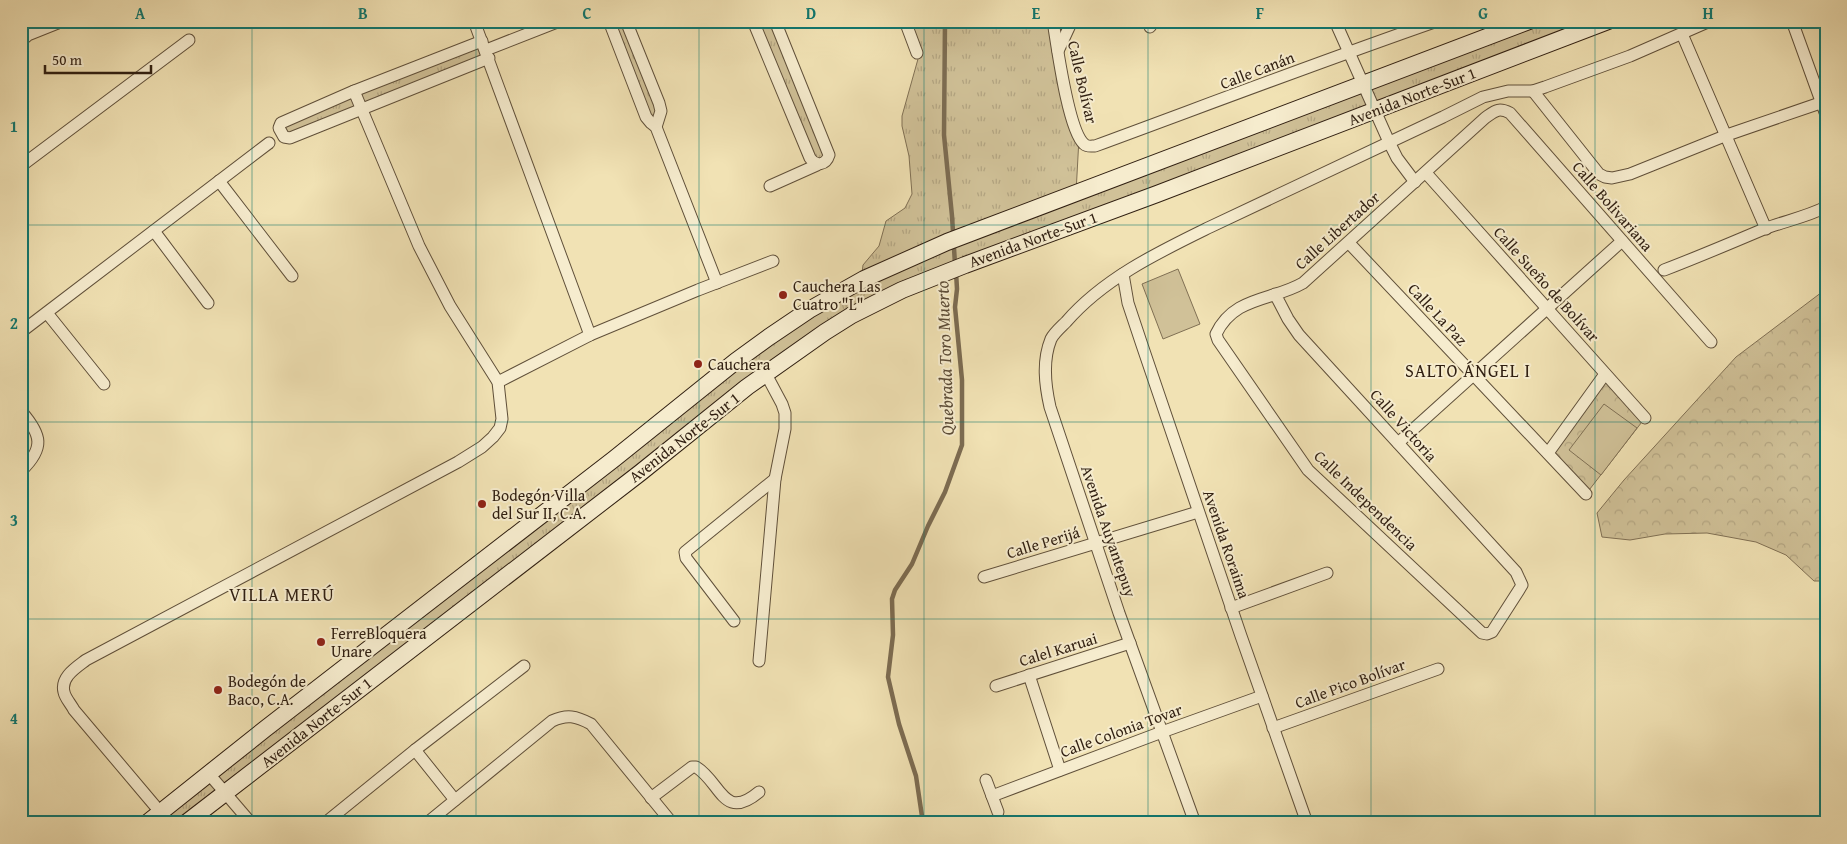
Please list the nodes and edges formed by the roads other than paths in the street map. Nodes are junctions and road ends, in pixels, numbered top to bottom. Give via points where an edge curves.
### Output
1 (63, 21) edge
2 (474, 21) edge
3 (560, 21) edge
4 (609, 21) edge
5 (626, 21) edge
6 (754, 21) edge
7 (775, 21) edge
8 (905, 21) edge
9 (1053, 21) edge
10 (1072, 21) edge
11 (1334, 21) edge
12 (1437, 21) edge
13 (1529, 21) edge
14 (1608, 21) edge
15 (1710, 21) edge
16 (1792, 21) edge
17 (1413, 25) edge
18 (1682, 34) junction
19 (189, 40) dead end
20 (21, 41) edge
21 (786, 48) junction
22 (485, 50) junction
23 (1058, 50) junction
24 (1349, 52) junction
25 (917, 53) dead end
26 (768, 56) junction
27 (1363, 85) junction
28 (1533, 91) junction
29 (354, 92) junction
30 (1823, 102) edge
31 (361, 109) junction
32 (1374, 110) junction
33 (1826, 115) edge
34 (1485, 118) joint
35 (656, 127) junction
36 (1727, 135) junction
37 (1388, 142) junction
38 (268, 143) dead end
39 (1088, 147) joint
40 (817, 165) junction
41 (21, 166) edge
42 (1426, 173) junction
43 (219, 181) junction
44 (1415, 182) junction
45 (770, 186) dead end
46 (1826, 207) edge
47 (1766, 229) junction
48 (154, 231) junction
49 (1622, 241) junction
50 (1349, 243) junction
51 (774, 261) dead end
52 (1664, 270) dead end
53 (1123, 274) junction
54 (292, 276) dead end
55 (717, 283) junction
56 (1276, 294) junction
57 (208, 303) dead end
58 (1547, 309) junction
59 (47, 313) junction
60 (21, 332) edge
61 (590, 335) junction
62 (1711, 342) dead end
63 (1226, 351) joint
64 (766, 374) junction
65 (1605, 374) junction
66 (1474, 375) junction
67 (498, 382) junction
68 (104, 384) dead end
69 (21, 411) edge
70 (1645, 418) dead end
71 (1398, 443) junction
72 (1548, 454) junction
73 (21, 471) edge
74 (775, 479) junction
75 (1586, 494) dead end
76 (1198, 512) junction
77 (1096, 543) junction
78 (1516, 572) joint
79 (1327, 574) dead end
80 (984, 577) dead end
81 (1231, 608) junction
82 (734, 621) dead end
83 (1130, 643) junction
84 (759, 661) dead end
85 (524, 666) dead end
86 (1438, 669) dead end
87 (1029, 675) junction
88 (996, 686) dead end
89 (1262, 696) junction
90 (1274, 728) junction
91 (1162, 732) junction
92 (416, 750) junction
93 (1060, 770) junction
94 (209, 774) junction
95 (986, 780) dead end
96 (226, 792) junction
97 (758, 792) dead end
98 (992, 796) junction
99 (651, 798) junction
100 (455, 800) junction
101 (998, 812) dead end
102 (161, 813) junction
103 (147, 823) edge
104 (186, 823) edge
105 (250, 823) edge
106 (325, 823) edge
107 (427, 823) edge
108 (672, 823) edge
109 (1195, 823) edge
110 (1307, 823) edge

1 - 20 street via 28,34
2 - 22 street
3 - 22 street
4 - 35 street via 646,117
5 - 35 street via 659,103 661,112
6 - 26 street
7 - 21 street
8 - 25 street
9 - 23 street, Calle Bolívar
10 - 23 street
11 - 24 street
12 - 17 street, Calle Canán
13 - 27 main road, Avenida Norte-Sur 1
14 - 32 main road, Avenida Norte-Sur 1
15 - 18 street, Avenida Auyantepuy
16 - 30 street
17 - 24 street, Calle Canán
18 - 28 street, Avenida Auyantepuy
18 - 36 street
19 - 41 street
21 - 26 street
21 - 40 street via 829,155 827,160
22 - 29 street
22 - 31 street
22 - 61 street
23 - 39 street, Calle Bolívar via 1072,121 1079,138
24 - 27 street
24 - 39 street, Calle Canán
26 - 40 street via 810,158
27 - 32 street
27 - 94 main road, Avenida Norte-Sur 1 via 919,253 836,294 762,341
28 - 36 street via 1599,174 1605,177 1630,174
28 - 37 street, Avenida Auyantepuy via 1483,96
29 - 31 street
29 - 31 street via 281,123 279,128 284,137 290,138
30 - 33 street
30 - 36 street
31 - 67 street via 419,246 450,306
32 - 37 street
32 - 64 main road, Avenida Norte-Sur 1 via 928,279 852,315
34 - 42 street, Calle Libertador
34 - 49 street, Calle Bolivariana via 1494,111 1510,113
35 - 55 street
36 - 47 street
37 - 44 street
37 - 53 street, Avenida Auyantepuy via 1174,244
38 - 43 street
40 - 45 street
42 - 44 street, Calle Libertador
42 - 58 street, Calle Sueño de Bolívar
43 - 48 street
43 - 54 street
44 - 50 street, Calle Libertador
46 - 47 street
47 - 52 street
48 - 57 street
48 - 59 street
49 - 58 street
49 - 62 street, Calle Bolivariana
50 - 56 street, Calle Libertador via 1303,283 1290,291
50 - 66 street, Calle La Paz
51 - 55 street
53 - 76 street, Avenida Roraima via 1128,303
53 - 77 street, Avenida Auyantepuy via 1090,298 1052,337 1045,368 1050,407
55 - 61 street
56 - 63 street, Calle Libertador via 1238,308 1221,325 1216,334
56 - 71 street, Calle Victoria via 1299,334
58 - 65 street, Calle Sueño de Bolívar
58 - 66 street
59 - 60 street
59 - 68 street
61 - 67 street
63 - 78 street, Calle Independencia via 1308,470 1482,633 1492,632 1522,585
64 - 74 street via 785,413
64 - 96 main road, Avenida Norte-Sur 1
65 - 70 street, Calle Sueño de Bolívar
65 - 72 street
66 - 71 street
66 - 72 street, Calle La Paz
67 - 102 street via 500,428 482,447 86,660 69,674 64,692 74,710
69 - 73 street via 37,432 38,441 38,451
71 - 78 street, Calle Victoria
72 - 75 street, Calle La Paz
74 - 82 street via 684,552
74 - 84 street
76 - 77 street, Calle Perijá
76 - 81 street, Avenida Roraima
77 - 80 street, Calle Perijá
77 - 83 street, Avenida Auyantepuy
79 - 81 street
81 - 89 street, Avenida Roraima
83 - 87 street, Calel Karuai
83 - 91 street, Avenida Auyantepuy
85 - 92 street
86 - 90 street, Calle Pico Bolívar
87 - 88 street, Calel Karuai
87 - 93 street
89 - 90 street, Avenida Roraima
89 - 91 street, Calle Colonia Tovar
90 - 110 street, Avenida Roraima
91 - 93 street, Calle Colonia Tovar
91 - 109 street, Avenida Auyantepuy
92 - 100 street
92 - 106 street
93 - 98 street, Calle Colonia Tovar
94 - 96 street
94 - 102 main road, Avenida Norte-Sur 1
95 - 98 street
96 - 104 main road, Avenida Norte-Sur 1
96 - 105 street
97 - 99 street via 739,803 728,801 696,767 692,767
98 - 101 street
99 - 100 street via 591,724 568,716 552,721
99 - 108 street
100 - 107 street
102 - 103 main road, Avenida Norte-Sur 1

